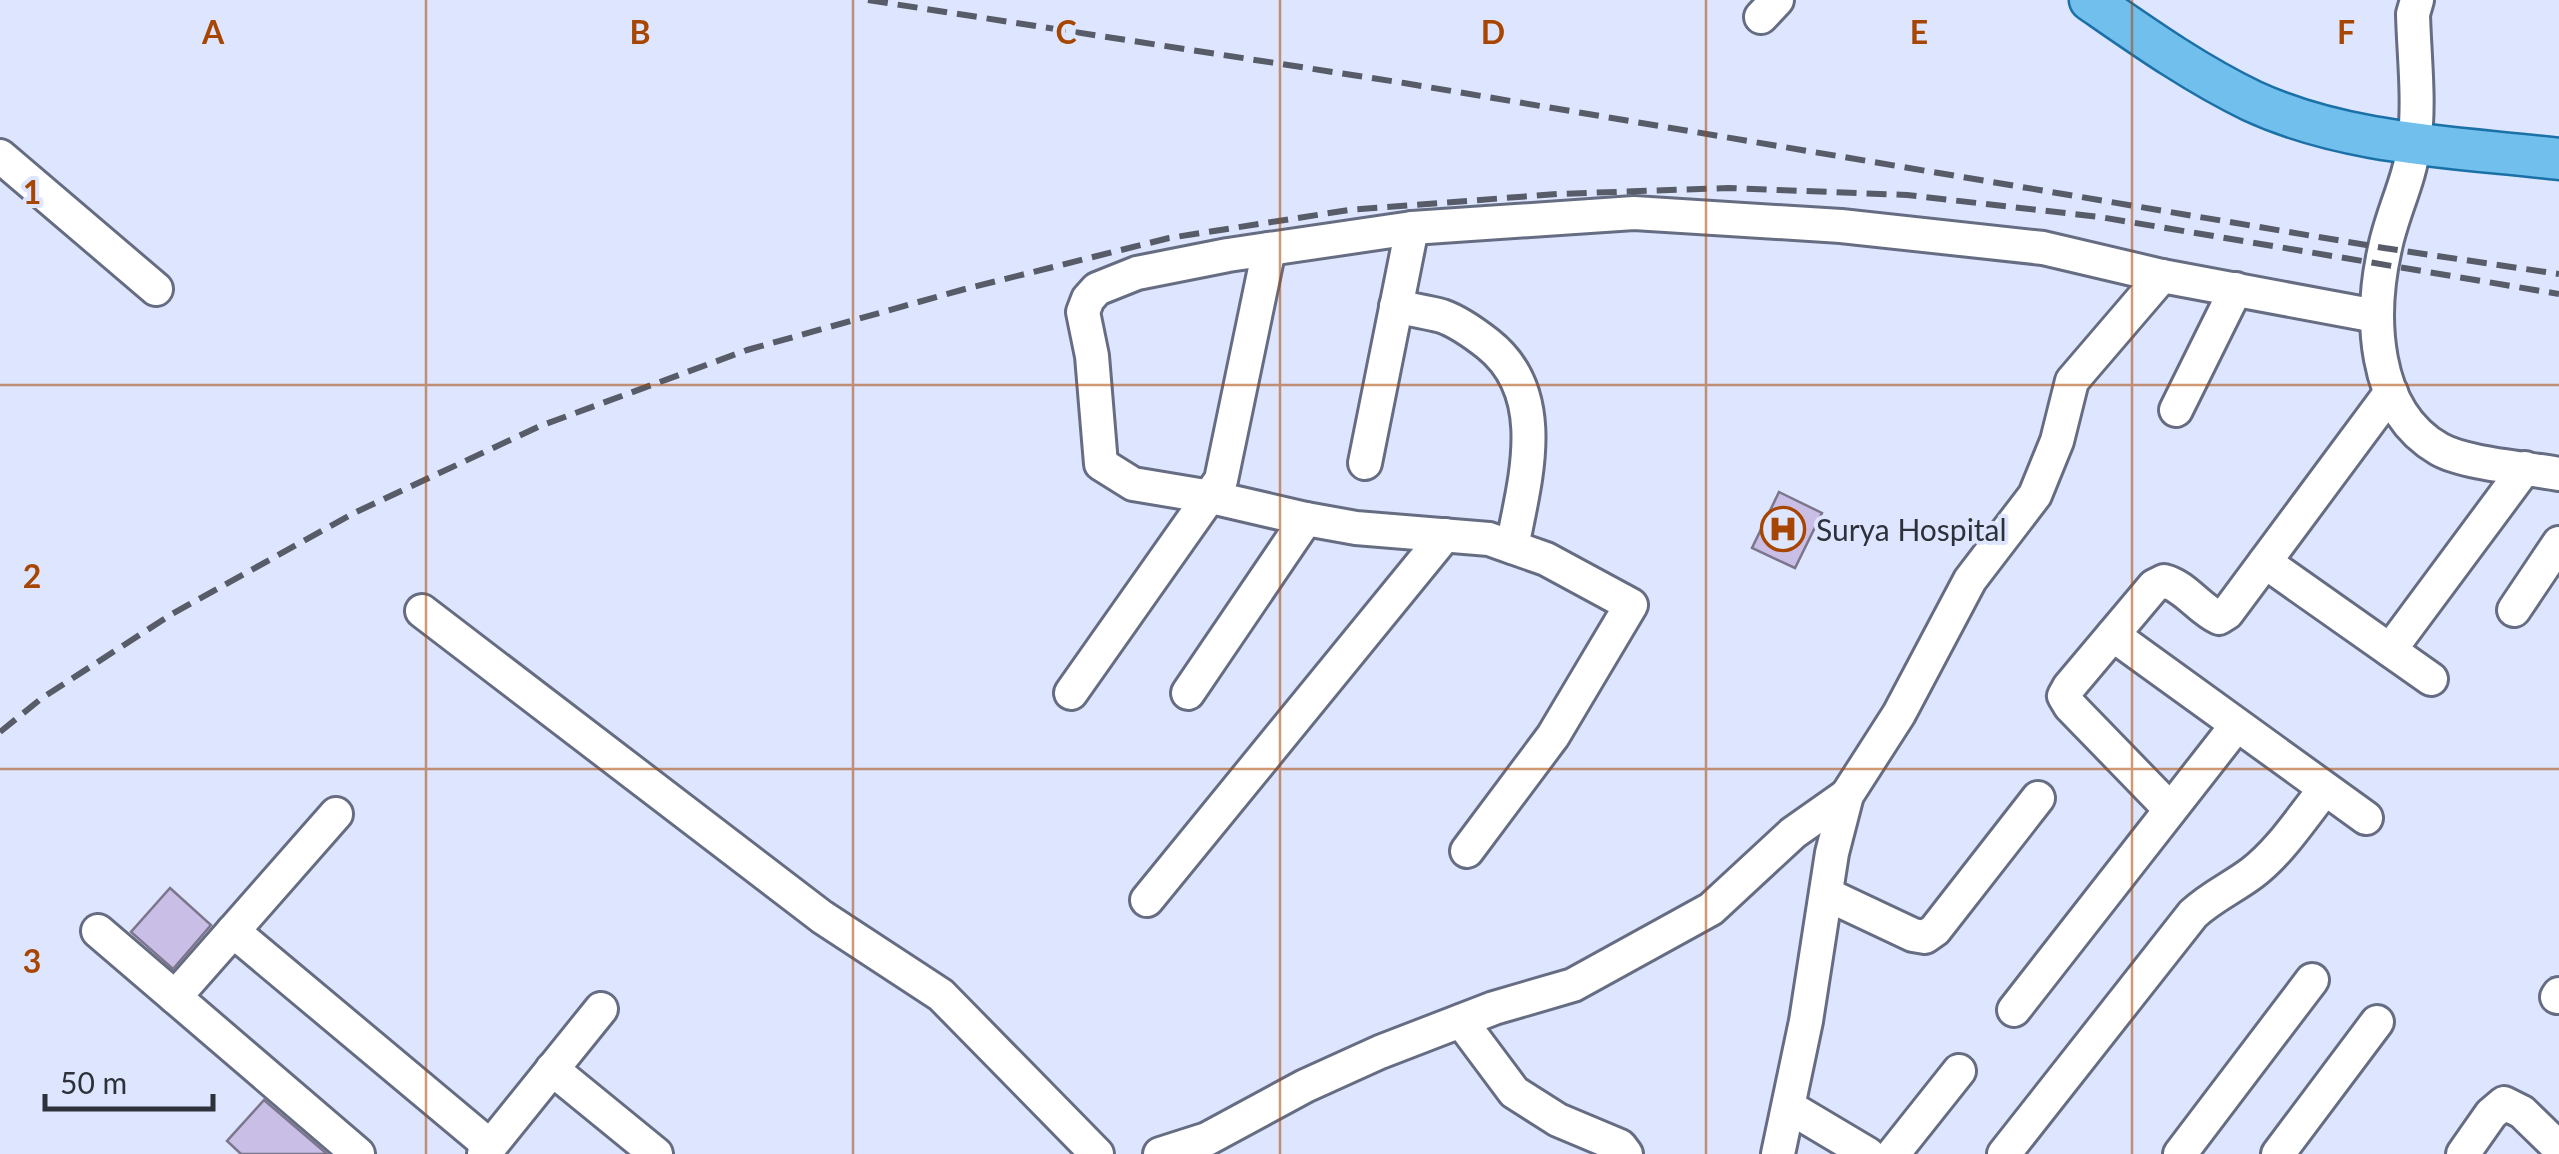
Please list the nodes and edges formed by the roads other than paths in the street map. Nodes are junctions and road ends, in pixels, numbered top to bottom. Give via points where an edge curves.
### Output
1 (2090, 0) edge
2 (2416, 0) edge
3 (2414, 144) junction
4 (0, 156) edge
5 (2559, 159) edge
6 (1412, 228) junction
7 (1269, 249) junction
8 (2162, 276) junction
9 (156, 289) dead end
10 (2236, 289) junction
11 (1396, 306) junction
12 (2376, 316) junction
13 (2392, 392) junction
14 (2176, 410) dead end
15 (1365, 463) dead end
16 (2525, 468) junction
17 (2559, 474) edge
18 (1211, 497) junction
19 (1306, 520) junction
20 (1445, 535) junction
21 (2559, 543) edge
22 (1512, 547) junction
23 (2265, 562) junction
24 (2514, 610) dead end
25 (422, 612) dead end
26 (2113, 635) junction
27 (2390, 650) junction
28 (2431, 679) dead end
29 (1071, 694) dead end
30 (1188, 694) dead end
31 (2236, 726) junction
32 (2326, 789) junction
33 (1847, 795) junction
34 (2038, 798) dead end
35 (2169, 808) junction
36 (336, 814) dead end
37 (2366, 818) dead end
38 (1468, 851) dead end
39 (1826, 894) junction
40 (1147, 900) dead end
41 (98, 931) dead end
42 (234, 931) junction
43 (2312, 980) dead end
44 (175, 997) junction
45 (602, 1008) dead end
46 (2014, 1010) dead end
47 (1460, 1021) junction
48 (2376, 1022) dead end
49 (552, 1069) junction
50 (1959, 1071) dead end
51 (1789, 1106) junction
52 (2559, 1148) edge
53 (487, 1150) edge
54 (358, 1154) edge
55 (656, 1154) edge
56 (1098, 1154) edge
57 (1160, 1154) edge
58 (1626, 1154) edge
59 (1778, 1154) edge
60 (1868, 1154) edge
61 (1893, 1154) edge
62 (2004, 1154) edge
63 (2180, 1154) edge
64 (2278, 1154) edge
65 (2464, 1154) edge

1 - 3 main road via 2254,102
2 - 3 street
3 - 5 main road
3 - 12 street via 2384,248
4 - 9 street
6 - 7 street
6 - 8 street via 1634,213 2043,248
6 - 11 street
7 - 18 street via 1221,480
7 - 18 street via 1137,273 1097,289 1082,312 1101,464 1133,484
8 - 10 street
8 - 33 street via 2072,381 2035,495 1970,580 1900,714
10 - 12 street
10 - 14 street
11 - 15 street
11 - 22 street via 1473,332 1502,355 1524,391 1528,452
12 - 13 street
13 - 16 street via 2419,434 2440,450
13 - 23 street
16 - 17 street
16 - 27 street
18 - 19 street
18 - 29 street
19 - 20 street
19 - 30 street
20 - 22 street
20 - 40 street
21 - 24 street
22 - 38 street via 1631,605 1554,736
23 - 26 street via 2219,618 2164,581
23 - 27 street
25 - 56 street via 822,917 941,995
26 - 31 street
26 - 35 street via 2064,696
27 - 28 street
31 - 32 street
31 - 35 street
32 - 37 street
32 - 62 street via 2262,864 2193,914
33 - 39 street
33 - 47 street via 1793,833 1711,908 1573,985
34 - 39 street via 1926,937
35 - 46 street
36 - 42 street
39 - 51 street
41 - 44 street
42 - 44 street
42 - 53 street
43 - 63 street
44 - 54 street
45 - 49 street
47 - 57 street via 1305,1086 1207,1139
47 - 58 street via 1514,1092
48 - 64 street
49 - 53 street
49 - 55 street
50 - 61 street
51 - 59 street
51 - 60 street
52 - 65 street via 2504,1103

